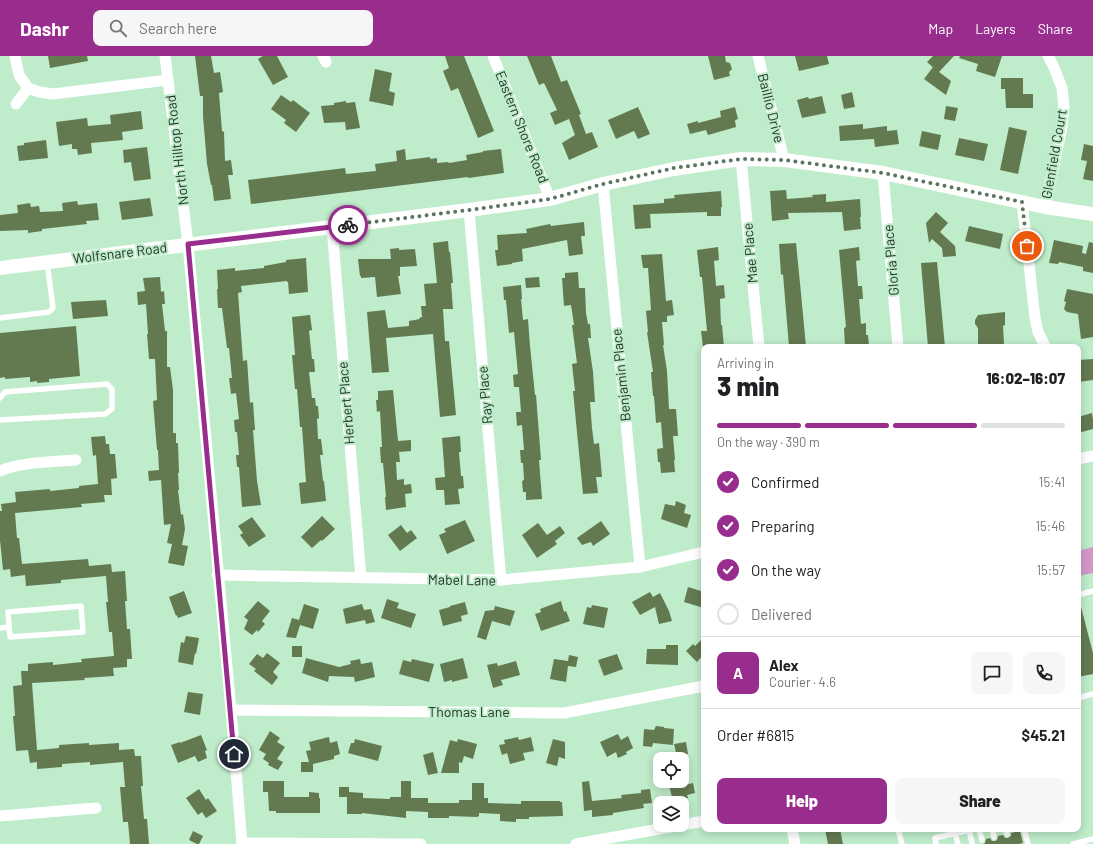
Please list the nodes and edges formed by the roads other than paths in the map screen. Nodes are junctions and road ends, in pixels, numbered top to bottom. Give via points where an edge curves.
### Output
1 (15, 56) edge
2 (165, 56) edge
3 (493, 56) edge
4 (758, 56) edge
5 (1048, 56) edge
6 (168, 80) junction
7 (28, 88) junction
8 (16, 104) dead end
9 (741, 159) junction
10 (784, 160) junction
11 (883, 173) junction
12 (603, 184) junction
13 (550, 199) junction
14 (1022, 202) junction
15 (1045, 207) junction
16 (469, 210) junction
17 (1093, 214) edge
18 (332, 227) junction
19 (188, 244) junction
20 (47, 262) junction
21 (0, 268) edge
22 (0, 318) edge
23 (759, 344) edge
24 (898, 344) edge
25 (1044, 344) dead end
26 (0, 398) edge
27 (0, 420) edge
28 (1093, 456) edge
29 (1081, 459) edge
30 (76, 460) dead end
31 (0, 471) edge
32 (701, 553) edge
33 (640, 566) junction
34 (217, 575) junction
35 (360, 578) junction
36 (500, 580) junction
37 (1093, 591) edge
38 (1081, 594) edge
39 (9, 627) junction
40 (0, 628) edge
41 (701, 687) edge
42 (1093, 694) edge
43 (1081, 697) edge
44 (230, 710) junction
45 (96, 808) dead end
46 (0, 816) edge
47 (701, 823) edge
48 (793, 832) edge
49 (899, 832) edge
50 (960, 832) edge
51 (971, 832) edge
52 (980, 832) edge
53 (993, 832) edge
54 (1025, 832) edge
55 (955, 833) junction
56 (994, 837) dead end
57 (1093, 839) edge
58 (982, 840) dead end
59 (242, 843) edge
60 (972, 843) dead end
61 (422, 844) edge
62 (576, 844) edge
63 (796, 844) edge
64 (902, 844) edge
65 (936, 844) edge
66 (958, 844) edge
67 (1028, 844) edge
68 (1073, 844) edge

1 - 7 street via 19,75
2 - 6 street, North Hilltop Road
3 - 13 street, Eastern Shore Road
4 - 10 street, Baillio Drive
5 - 15 street, Glenfield Court via 1062,88 1064,107
6 - 7 street via 52,94
6 - 19 street, North Hilltop Road
7 - 8 street
9 - 10 street, Wolfsnare Road
9 - 12 street, Wolfsnare Road via 674,168
9 - 23 street, Mae Place
10 - 11 street, Wolfsnare Road
11 - 14 street, Wolfsnare Road
11 - 24 street, Gloria Place
12 - 13 street, Wolfsnare Road
12 - 33 street, Benjamin Place
13 - 16 street, Wolfsnare Road
14 - 15 street, Wolfsnare Road
14 - 25 street via 1035,318
15 - 17 street, Wolfsnare Road
16 - 18 street, Wolfsnare Road
16 - 36 street, Ray Place
18 - 19 street, Wolfsnare Road
18 - 35 street, Herbert Place
19 - 20 street, Wolfsnare Road
19 - 34 street, North Hilltop Road
20 - 21 street, Wolfsnare Road
20 - 22 lane via 53,308 49,312
26 - 27 lane via 5,392 107,384 112,389 112,409 105,414
28 - 29 street
30 - 31 street via 19,466
32 - 33 street, Mabel Lane
33 - 36 street, Mabel Lane
34 - 35 street, Mabel Lane
34 - 44 street, North Hilltop Road
35 - 36 street, Mabel Lane
37 - 38 lane
39 - 39 lane via 8,612 81,606 83,632 10,637
39 - 40 lane
41 - 44 street, Thomas Lane via 564,713
42 - 43 lane
44 - 59 street, North Hilltop Road
45 - 46 street
47 - 62 street
48 - 63 street
49 - 64 lane
50 - 55 lane
51 - 60 lane
52 - 58 lane
53 - 56 lane
54 - 67 lane
55 - 65 lane via 935,838
55 - 66 lane
57 - 68 lane
59 - 61 street

